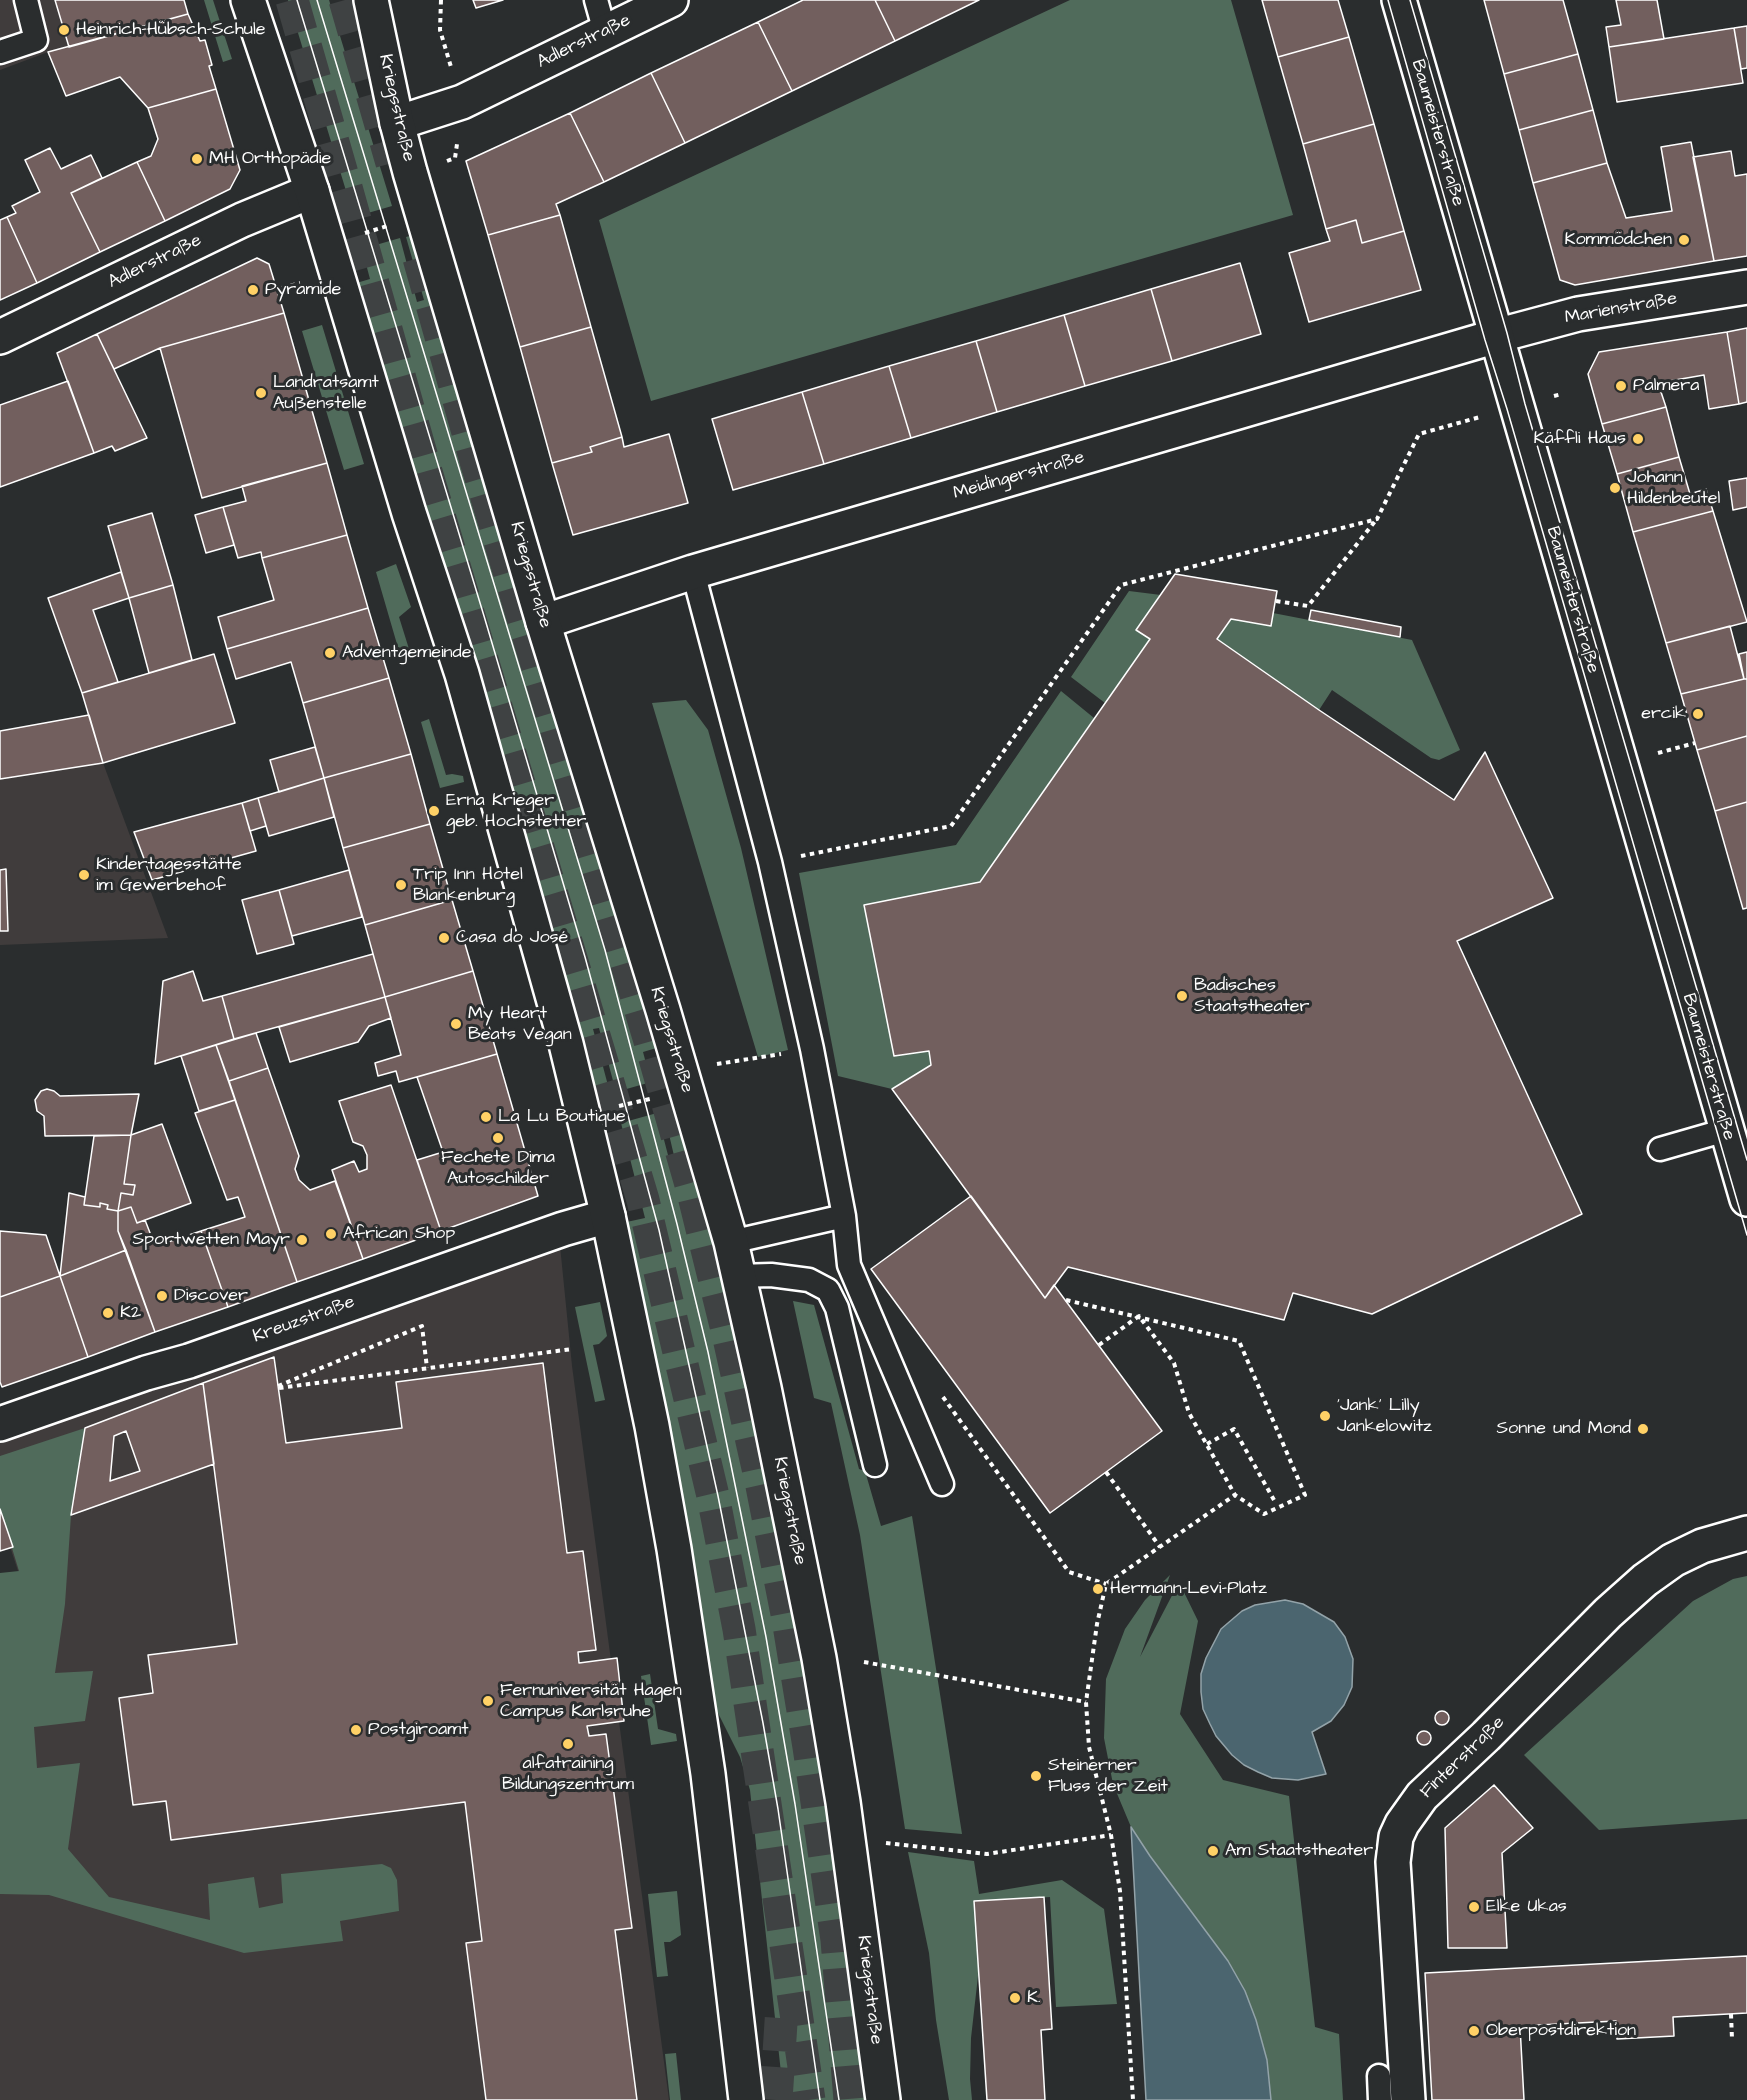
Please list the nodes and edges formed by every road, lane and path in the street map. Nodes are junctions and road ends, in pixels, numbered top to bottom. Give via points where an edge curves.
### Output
1 (26, 0) edge
2 (248, 0) edge
3 (372, 0) edge
4 (441, 0) edge
5 (596, 0) edge
6 (671, 0) edge
7 (1399, 0) edge
8 (605, 32) junction
9 (0, 52) edge
10 (462, 102) junction
11 (397, 123) junction
12 (312, 191) junction
13 (1747, 287) edge
14 (0, 337) edge
15 (1496, 337) junction
16 (1419, 434) dead end
17 (1377, 519) junction
18 (693, 572) junction
19 (1276, 601) dead end
20 (543, 622) junction
21 (770, 862) junction
22 (812, 1049) junction
23 (677, 1059) junction
24 (1726, 1130) junction
25 (1660, 1149) dead end
26 (1747, 1199) edge
27 (609, 1216) junction
28 (844, 1216) junction
29 (730, 1242) junction
30 (738, 1276) junction
31 (1066, 1300) dead end
32 (1139, 1316) junction
33 (1099, 1345) dead end
34 (572, 1349) dead end
35 (427, 1368) junction
36 (938, 1390) dead end
37 (0, 1424) edge
38 (1207, 1443) junction
39 (875, 1465) dead end
40 (1106, 1472) dead end
41 (942, 1484) dead end
42 (1235, 1495) junction
43 (1274, 1500) dead end
44 (1747, 1533) edge
45 (1160, 1547) junction
46 (1107, 1584) junction
47 (864, 1662) dead end
48 (1086, 1702) junction
49 (1112, 1835) junction
50 (880, 1842) dead end
51 (1731, 2014) dead end
52 (1732, 2039) dead end
53 (1379, 2076) dead end
54 (746, 2100) edge
55 (883, 2100) edge
56 (1133, 2100) edge
57 (1380, 2100) edge
58 (1408, 2100) edge

1 - 9 lane via 36,40
2 - 12 street
3 - 11 street, Kriegsstraße
4 - 10 path via 440,30
5 - 8 lane
6 - 8 street, Adlerstraße
7 - 15 street, Baumeisterstraße
8 - 10 street, Adlerstraße
10 - 11 street, Adlerstraße
11 - 20 street, Kriegsstraße
12 - 14 street, Adlerstraße via 242,220
12 - 27 street via 462,674 560,1021
13 - 15 street, Marienstraße via 1578,314
15 - 18 street, Meidingerstraße
15 - 24 street, Baumeisterstraße
16 - 17 path
17 - 19 path via 1308,606
17 - 21 path via 1121,585 951,826
18 - 20 street, Meidingerstraße
18 - 21 lane
20 - 23 street, Kriegsstraße
21 - 22 lane
22 - 23 path via 709,1065
22 - 28 lane
23 - 29 street, Kriegsstraße
24 - 25 lane
24 - 26 street, Baumeisterstraße
27 - 37 street, Kreuzstraße
27 - 54 street via 677,1572 708,1774
28 - 29 lane
28 - 41 lane via 849,1265
29 - 30 street, Kriegsstraße
30 - 39 lane via 809,1280 828,1290 837,1308
30 - 55 street, Kriegsstraße via 819,1658
31 - 32 path
32 - 33 path
32 - 38 path via 1174,1363 1189,1413
32 - 42 path via 1239,1341 1305,1496 1264,1514
34 - 35 path
35 - 35 path via 278,1387 422,1326
36 - 46 path via 1069,1572
38 - 42 path
38 - 43 path via 1234,1429
40 - 45 path
42 - 45 path
44 - 58 street, Finterstraße via 1702,1546 1645,1580 1422,1796 1402,1824 1396,1837 1394,1862
45 - 46 path
46 - 48 path via 1097,1623
47 - 48 path
48 - 49 path via 1089,1747
49 - 50 path via 987,1854
49 - 56 path via 1120,1891
51 - 52 path
53 - 57 lane

